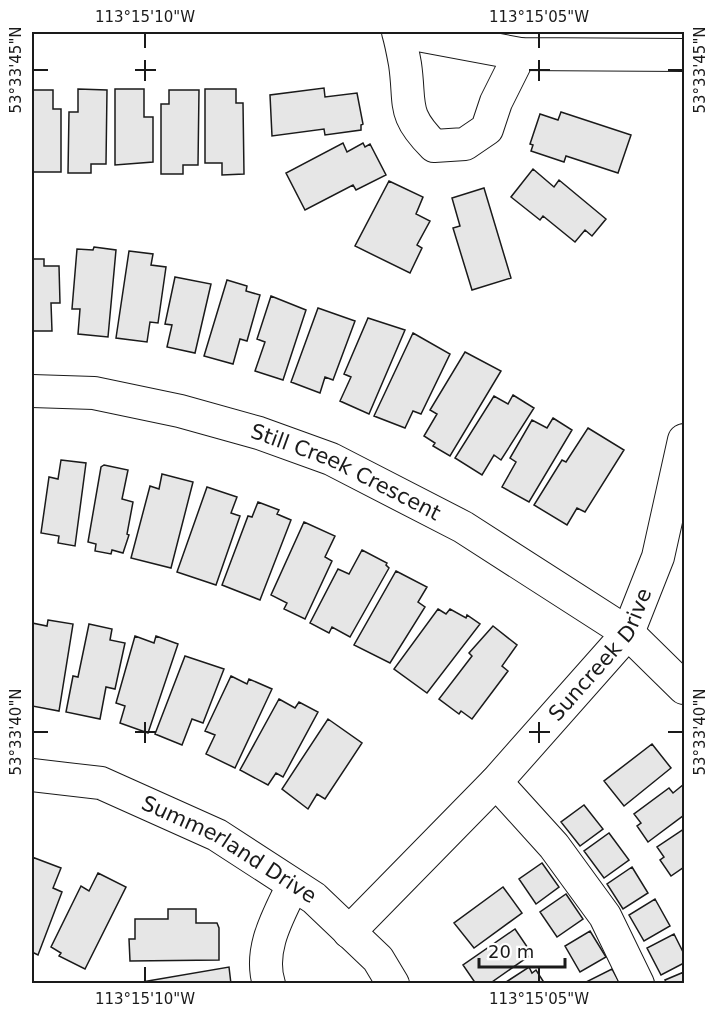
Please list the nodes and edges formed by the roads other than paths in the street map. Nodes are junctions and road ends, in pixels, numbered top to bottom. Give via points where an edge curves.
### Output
1 (400, 32) edge
2 (520, 54) junction
3 (684, 55) edge
4 (32, 391) edge
5 (684, 440) edge
6 (628, 633) junction
7 (684, 688) edge
8 (32, 775) edge
9 (496, 782) junction
10 (293, 885) junction
11 (349, 932) junction
12 (385, 981) edge
13 (269, 984) edge
14 (638, 984) edge

1 - 2 street
1 - 2 street via 406,105 420,132 434,146 465,144 487,129
2 - 3 street
4 - 6 street, Still Creek Crescent via 94,393 180,411 331,459 463,527
5 - 6 street, Suncreek Drive via 658,557
6 - 7 street, Still Creek Crescent
6 - 9 street, Suncreek Drive
8 - 10 street, Summerland Drive via 101,783 216,834
9 - 11 street, Suncreek Drive
9 - 14 street via 554,846 605,915
10 - 11 street, Summerland Drive via 314,898
10 - 13 street, Summerland Drive via 266,953
11 - 12 street, Summerland Drive via 378,959

